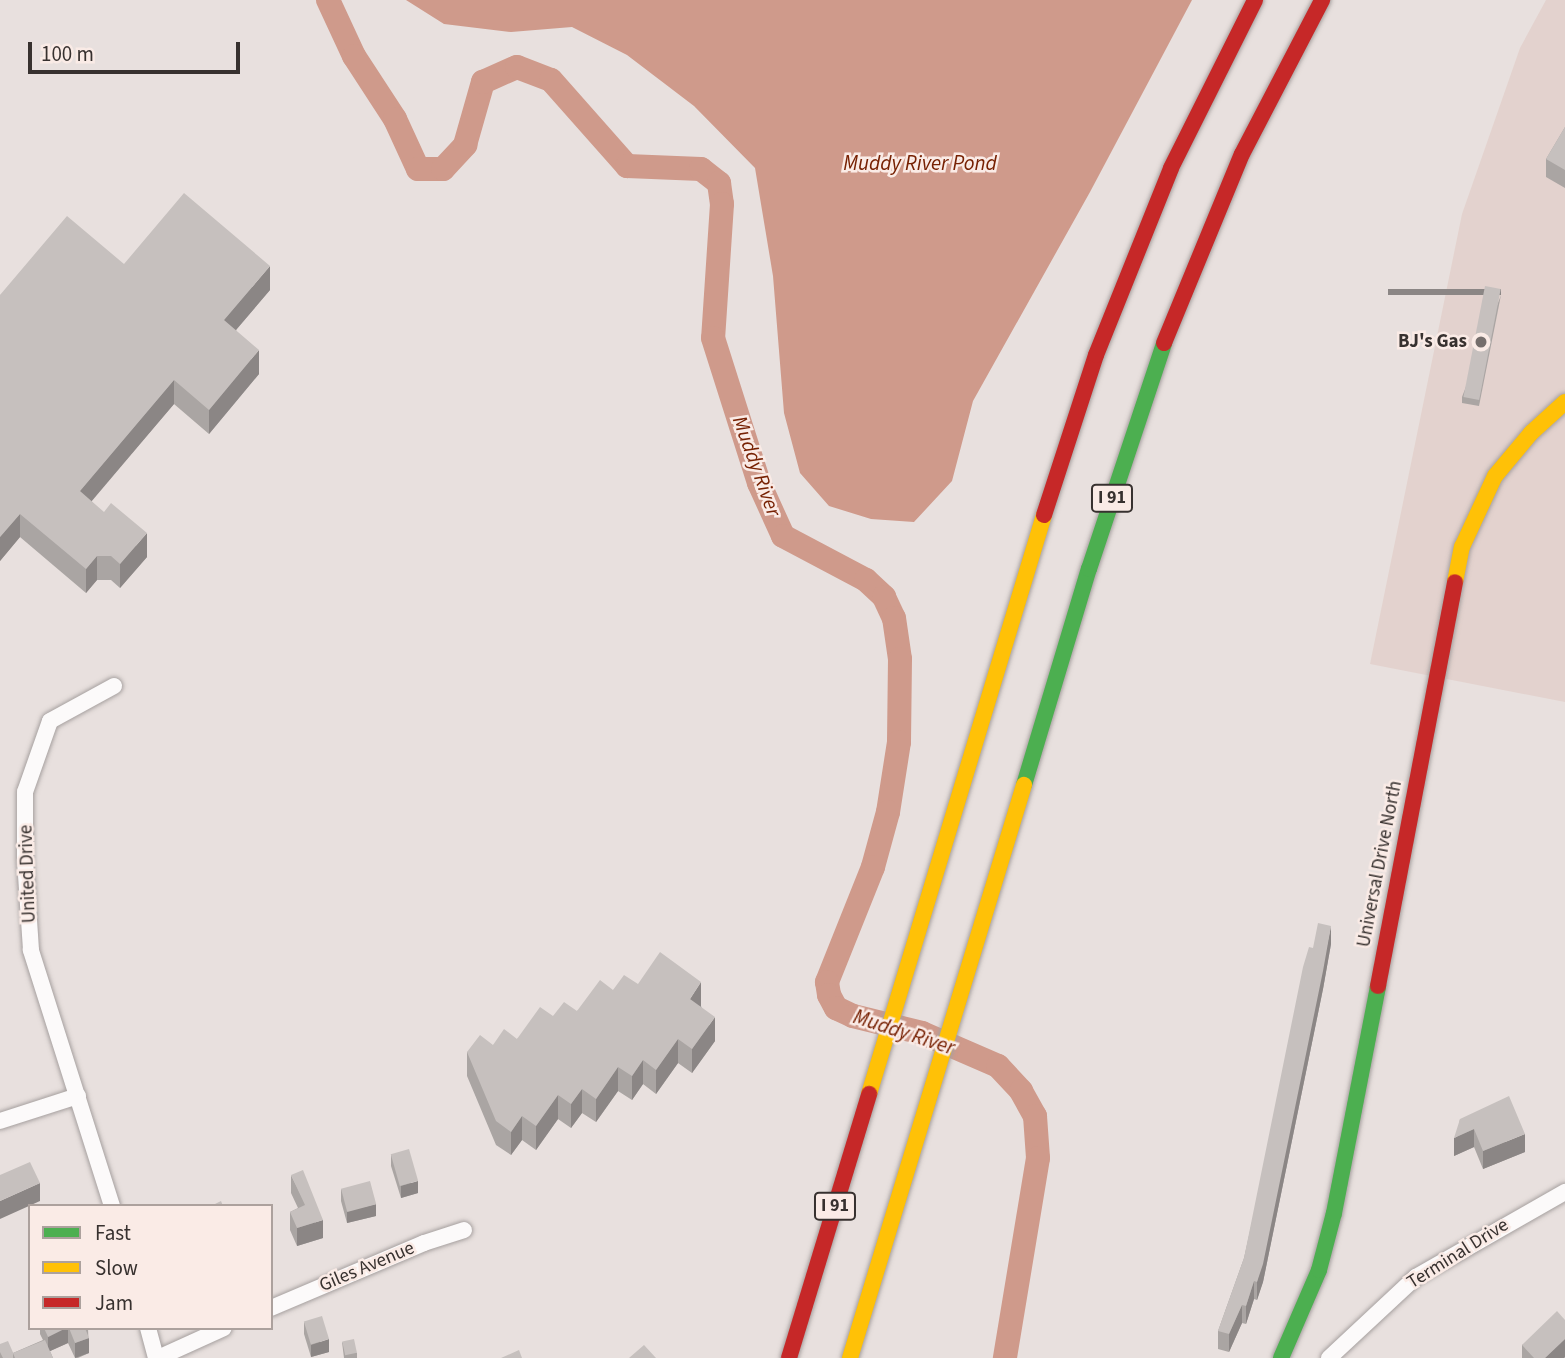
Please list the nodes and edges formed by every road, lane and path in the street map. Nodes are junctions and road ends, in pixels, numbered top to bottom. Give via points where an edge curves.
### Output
1 (1255, 0) edge
2 (1322, 0) edge
3 (1565, 402) edge
4 (114, 685) dead end
5 (78, 1096) junction
6 (0, 1121) edge
7 (1565, 1192) edge
8 (111, 1204) edge
9 (464, 1230) dead end
10 (273, 1307) edge
11 (149, 1330) edge
12 (220, 1330) edge
13 (157, 1358) edge
14 (789, 1358) edge
15 (850, 1358) edge
16 (1281, 1358) edge
17 (1329, 1358) edge

1 - 14 main road, I 91 via 1171,168 1096,355
2 - 15 main road, I 91 via 1242,154 1157,362 1093,556
3 - 16 main road, Universal Drive North via 1495,476 1462,547 1334,1213 1319,1270
4 - 5 street, United Drive via 50,722 26,792 31,950
5 - 6 street
5 - 8 street, United Drive
7 - 17 street, Terminal Drive via 1416,1277
9 - 10 street, Giles Avenue
11 - 13 street
12 - 13 street

